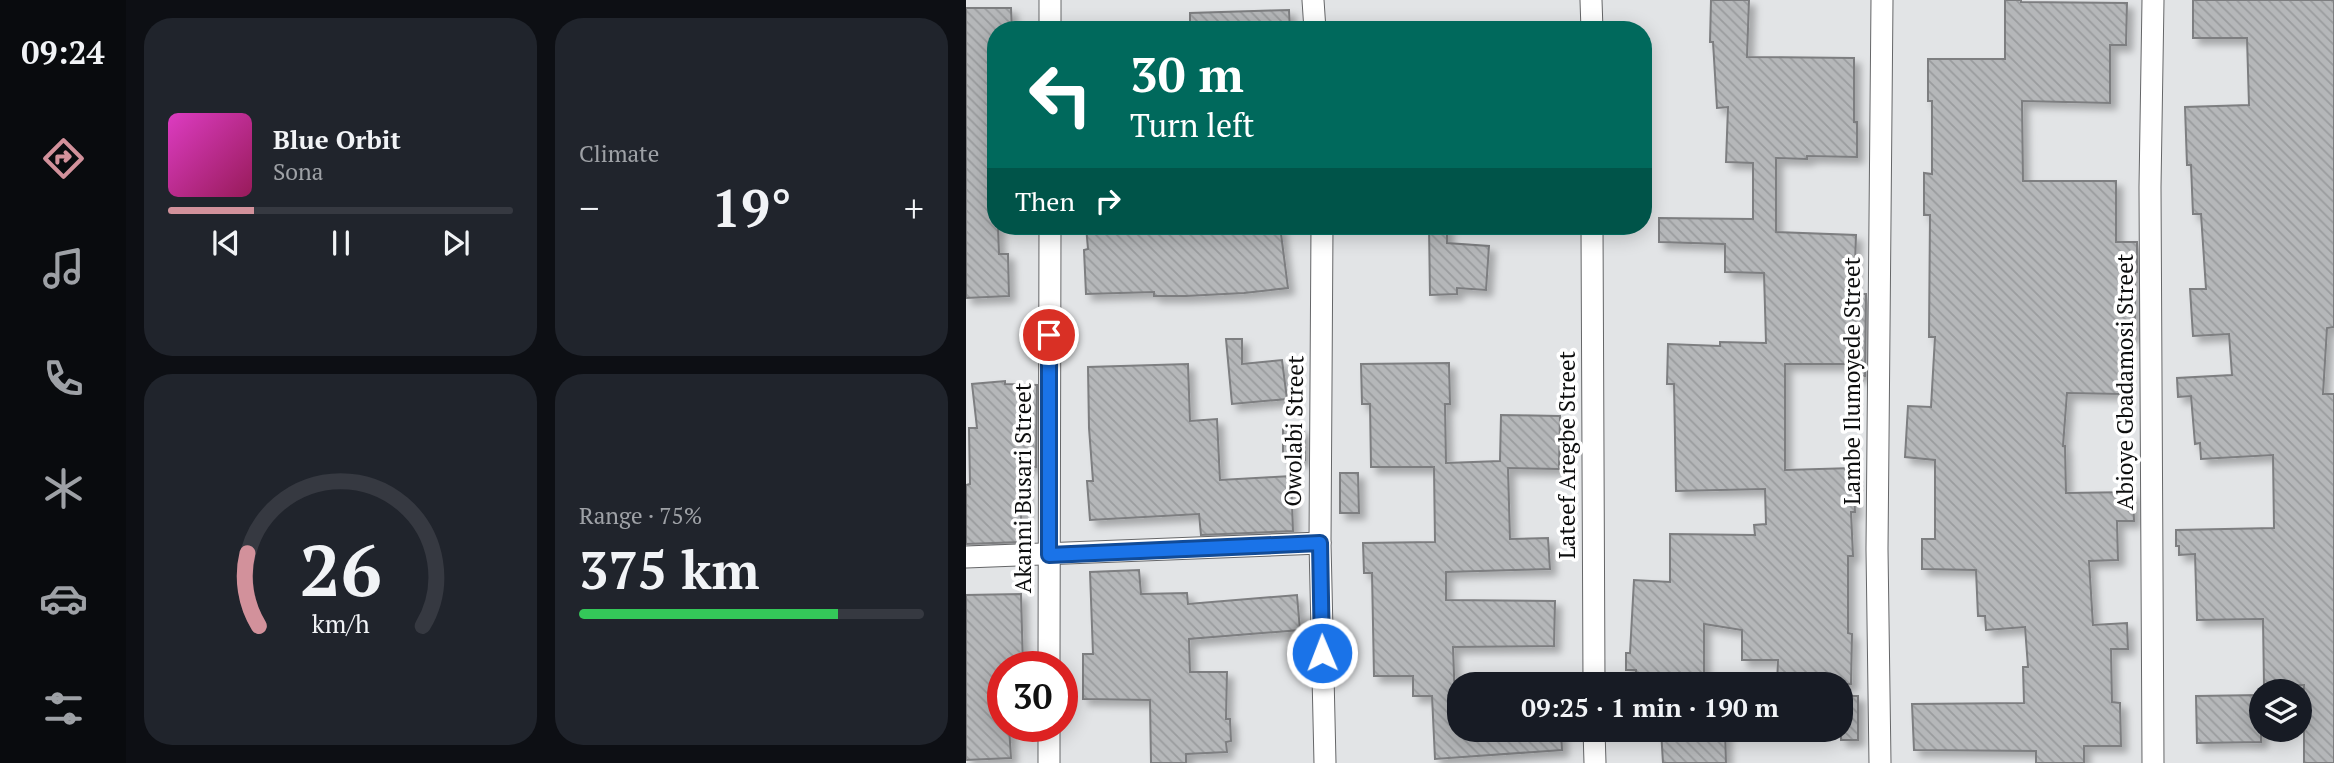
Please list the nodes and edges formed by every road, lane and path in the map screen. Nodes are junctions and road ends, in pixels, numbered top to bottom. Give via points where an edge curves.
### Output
1 (1050, 0) edge
2 (1313, 0) edge
3 (1591, 0) edge
4 (1882, 0) edge
5 (2153, 0) edge
6 (1050, 21) edge
7 (1314, 21) edge
8 (1591, 21) edge
9 (1050, 235) edge
10 (1322, 235) edge
11 (1592, 235) edge
12 (1320, 543) junction
13 (1049, 555) junction
14 (966, 557) edge
15 (1049, 651) edge
16 (1594, 672) edge
17 (1049, 742) edge
18 (1594, 742) edge
19 (1049, 763) edge
20 (1325, 763) edge
21 (1595, 763) edge
22 (1880, 763) edge
23 (2153, 763) edge

1 - 6 street
2 - 7 street
3 - 8 street
4 - 22 street, Lambe Ilumoyede Street via 1877,549
5 - 23 street, Abioye Gbadamosi Street
9 - 13 street, Akanni Busari Street
10 - 12 street, Owolabi Street
11 - 16 street, Lateef Aregbe Street
12 - 13 street
12 - 20 street, Owolabi Street
13 - 14 street
13 - 15 street, Akanni Busari Street
17 - 19 street
18 - 21 street

